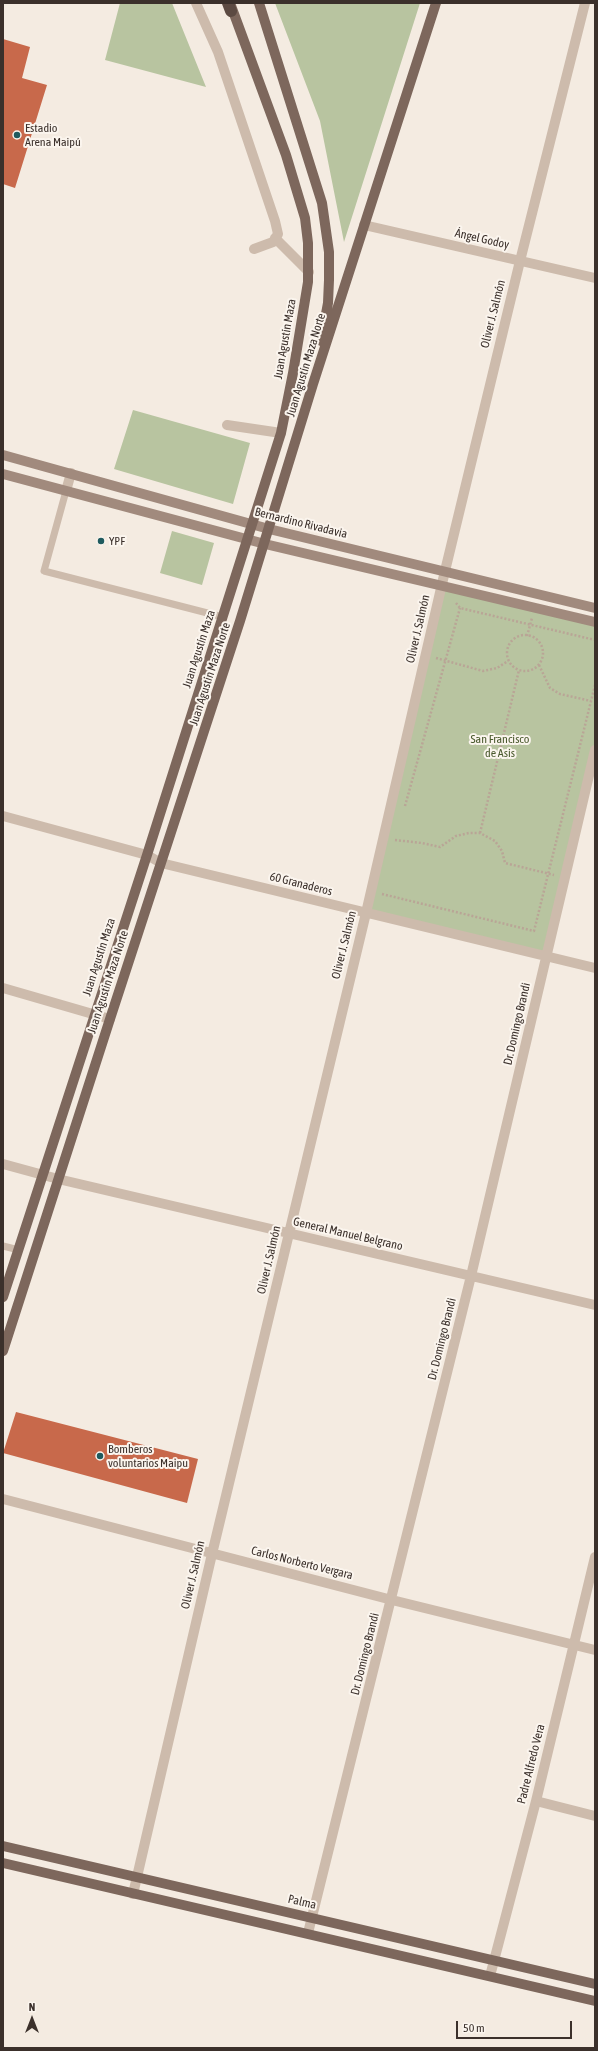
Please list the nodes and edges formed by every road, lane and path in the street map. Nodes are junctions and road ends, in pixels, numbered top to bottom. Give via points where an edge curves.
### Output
1 (196, 3) edge
2 (259, 3) edge
3 (436, 3) edge
4 (585, 3) edge
5 (230, 6) edge
6 (364, 225) junction
7 (276, 238) junction
8 (254, 248) dead end
9 (520, 261) junction
10 (309, 272) junction
11 (595, 278) edge
12 (313, 384) junction
13 (227, 425) dead end
14 (281, 433) junction
15 (3, 455) edge
16 (71, 473) junction
17 (3, 474) edge
18 (66, 491) junction
19 (252, 524) junction
20 (269, 529) junction
21 (247, 539) junction
22 (265, 544) junction
23 (445, 571) junction
24 (441, 586) junction
25 (595, 608) edge
26 (222, 616) junction
27 (595, 622) edge
28 (531, 624) junction
29 (528, 636) junction
30 (595, 640) edge
31 (445, 660) junction
32 (508, 660) junction
33 (539, 665) junction
34 (519, 670) junction
35 (595, 685) edge
36 (594, 692) edge
37 (591, 701) junction
38 (595, 750) edge
39 (404, 810) dead end
40 (3, 816) edge
41 (398, 833) dead end
42 (480, 834) junction
43 (396, 840) junction
44 (394, 847) dead end
45 (147, 855) junction
46 (161, 863) junction
47 (548, 874) junction
48 (383, 887) dead end
49 (366, 913) junction
50 (546, 957) junction
51 (595, 968) edge
52 (3, 988) edge
53 (94, 1014) junction
54 (110, 1019) junction
55 (3, 1164) edge
56 (42, 1175) junction
57 (58, 1179) junction
58 (288, 1233) junction
59 (3, 1246) edge
60 (19, 1250) junction
61 (471, 1276) junction
62 (3, 1297) edge
63 (595, 1305) edge
64 (3, 1351) edge
65 (3, 1499) edge
66 (212, 1554) junction
67 (595, 1557) edge
68 (392, 1600) junction
69 (574, 1645) junction
70 (595, 1650) edge
71 (536, 1801) junction
72 (595, 1816) edge
73 (3, 1846) edge
74 (3, 1863) edge
75 (137, 1877) junction
76 (133, 1894) junction
77 (312, 1918) junction
78 (308, 1933) junction
79 (494, 1960) junction
80 (490, 1976) junction
81 (595, 1984) edge
82 (595, 2001) edge

1 - 7 street via 218,52 273,213 278,234
2 - 12 main road via 322,203 329,252 328,303
3 - 6 main road, Juan Agustín Maza Norte
4 - 9 street, Oliver J. Salmón
5 - 10 main road, Juan Agustín Maza via 288,162 305,218
6 - 9 street, Ángel Godoy
6 - 12 main road, Juan Agustín Maza Norte
7 - 8 street via 273,242
7 - 10 street
9 - 11 street, Ángel Godoy
9 - 23 street, Oliver J. Salmón
10 - 14 main road, Juan Agustín Maza
12 - 20 main road, Juan Agustín Maza Norte
13 - 14 street
14 - 19 main road, Juan Agustín Maza
15 - 16 street, Bernardino Rivadavia
16 - 18 street
16 - 19 street, Bernardino Rivadavia
17 - 18 street
18 - 21 street
18 - 26 lane via 44,571
19 - 20 street, Bernardino Rivadavia
19 - 21 main road, Juan Agustín Maza
20 - 22 main road, Juan Agustín Maza Norte
20 - 23 street, Bernardino Rivadavia
21 - 22 street
21 - 26 main road, Juan Agustín Maza
22 - 24 street
22 - 46 main road, Juan Agustín Maza Norte
23 - 24 street, Oliver J. Salmón
23 - 25 street, Bernardino Rivadavia
24 - 27 street
24 - 49 street, Oliver J. Salmón
26 - 45 main road, Juan Agustín Maza
28 - 29 path
28 - 30 path
28 - 31 path via 460,608
29 - 32 path via 516,636 510,642 506,652
29 - 33 path via 537,639 543,646 544,654
31 - 32 path via 483,671 497,668
31 - 39 path
32 - 34 path
33 - 34 path via 529,671
33 - 37 path via 550,688 560,694
34 - 42 path
35 - 36 path
36 - 37 path
37 - 47 path
38 - 50 street, Dr. Domingo Brandi
40 - 45 street, 60 Granaderos
41 - 43 path
42 - 43 path via 456,836 440,847
42 - 47 path via 495,841 505,862
43 - 44 path
45 - 46 street, 60 Granaderos
45 - 53 main road, Juan Agustín Maza
46 - 49 street, 60 Granaderos
46 - 54 main road, Juan Agustín Maza Norte
47 - 48 path via 534,931 381,894
49 - 50 street, 60 Granaderos
49 - 58 street, Oliver J. Salmón
50 - 51 street, 60 Granaderos
50 - 61 street, Dr. Domingo Brandi
52 - 53 street
53 - 54 street
53 - 56 main road, Juan Agustín Maza
54 - 57 main road, Juan Agustín Maza Norte
55 - 56 street, General Manuel Belgrano
56 - 57 street, General Manuel Belgrano
56 - 60 main road, Juan Agustín Maza
57 - 58 street, General Manuel Belgrano
57 - 64 main road, Juan Agustín Maza Norte
58 - 61 street, General Manuel Belgrano
58 - 66 street, Oliver J. Salmón
59 - 60 lane
60 - 62 main road, Juan Agustín Maza
61 - 63 street, General Manuel Belgrano
61 - 68 street, Dr. Domingo Brandi
65 - 66 street, Carlos Norberto Vergara
66 - 68 street, Carlos Norberto Vergara
66 - 75 street, Oliver J. Salmón
67 - 69 street, Padre Alfredo Vera
68 - 69 street, Carlos Norberto Vergara
68 - 77 street, Dr. Domingo Brandi
69 - 70 street, Carlos Norberto Vergara
69 - 71 street, Padre Alfredo Vera
71 - 72 street
71 - 79 street, Padre Alfredo Vera
73 - 75 main road, Palma
74 - 76 main road
75 - 76 street, Oliver J. Salmón
75 - 77 main road, Palma
76 - 78 main road
77 - 78 street, Dr. Domingo Brandi
77 - 79 main road, Palma
78 - 80 main road
79 - 80 street, Padre Alfredo Vera
79 - 81 main road, Palma
80 - 82 main road

